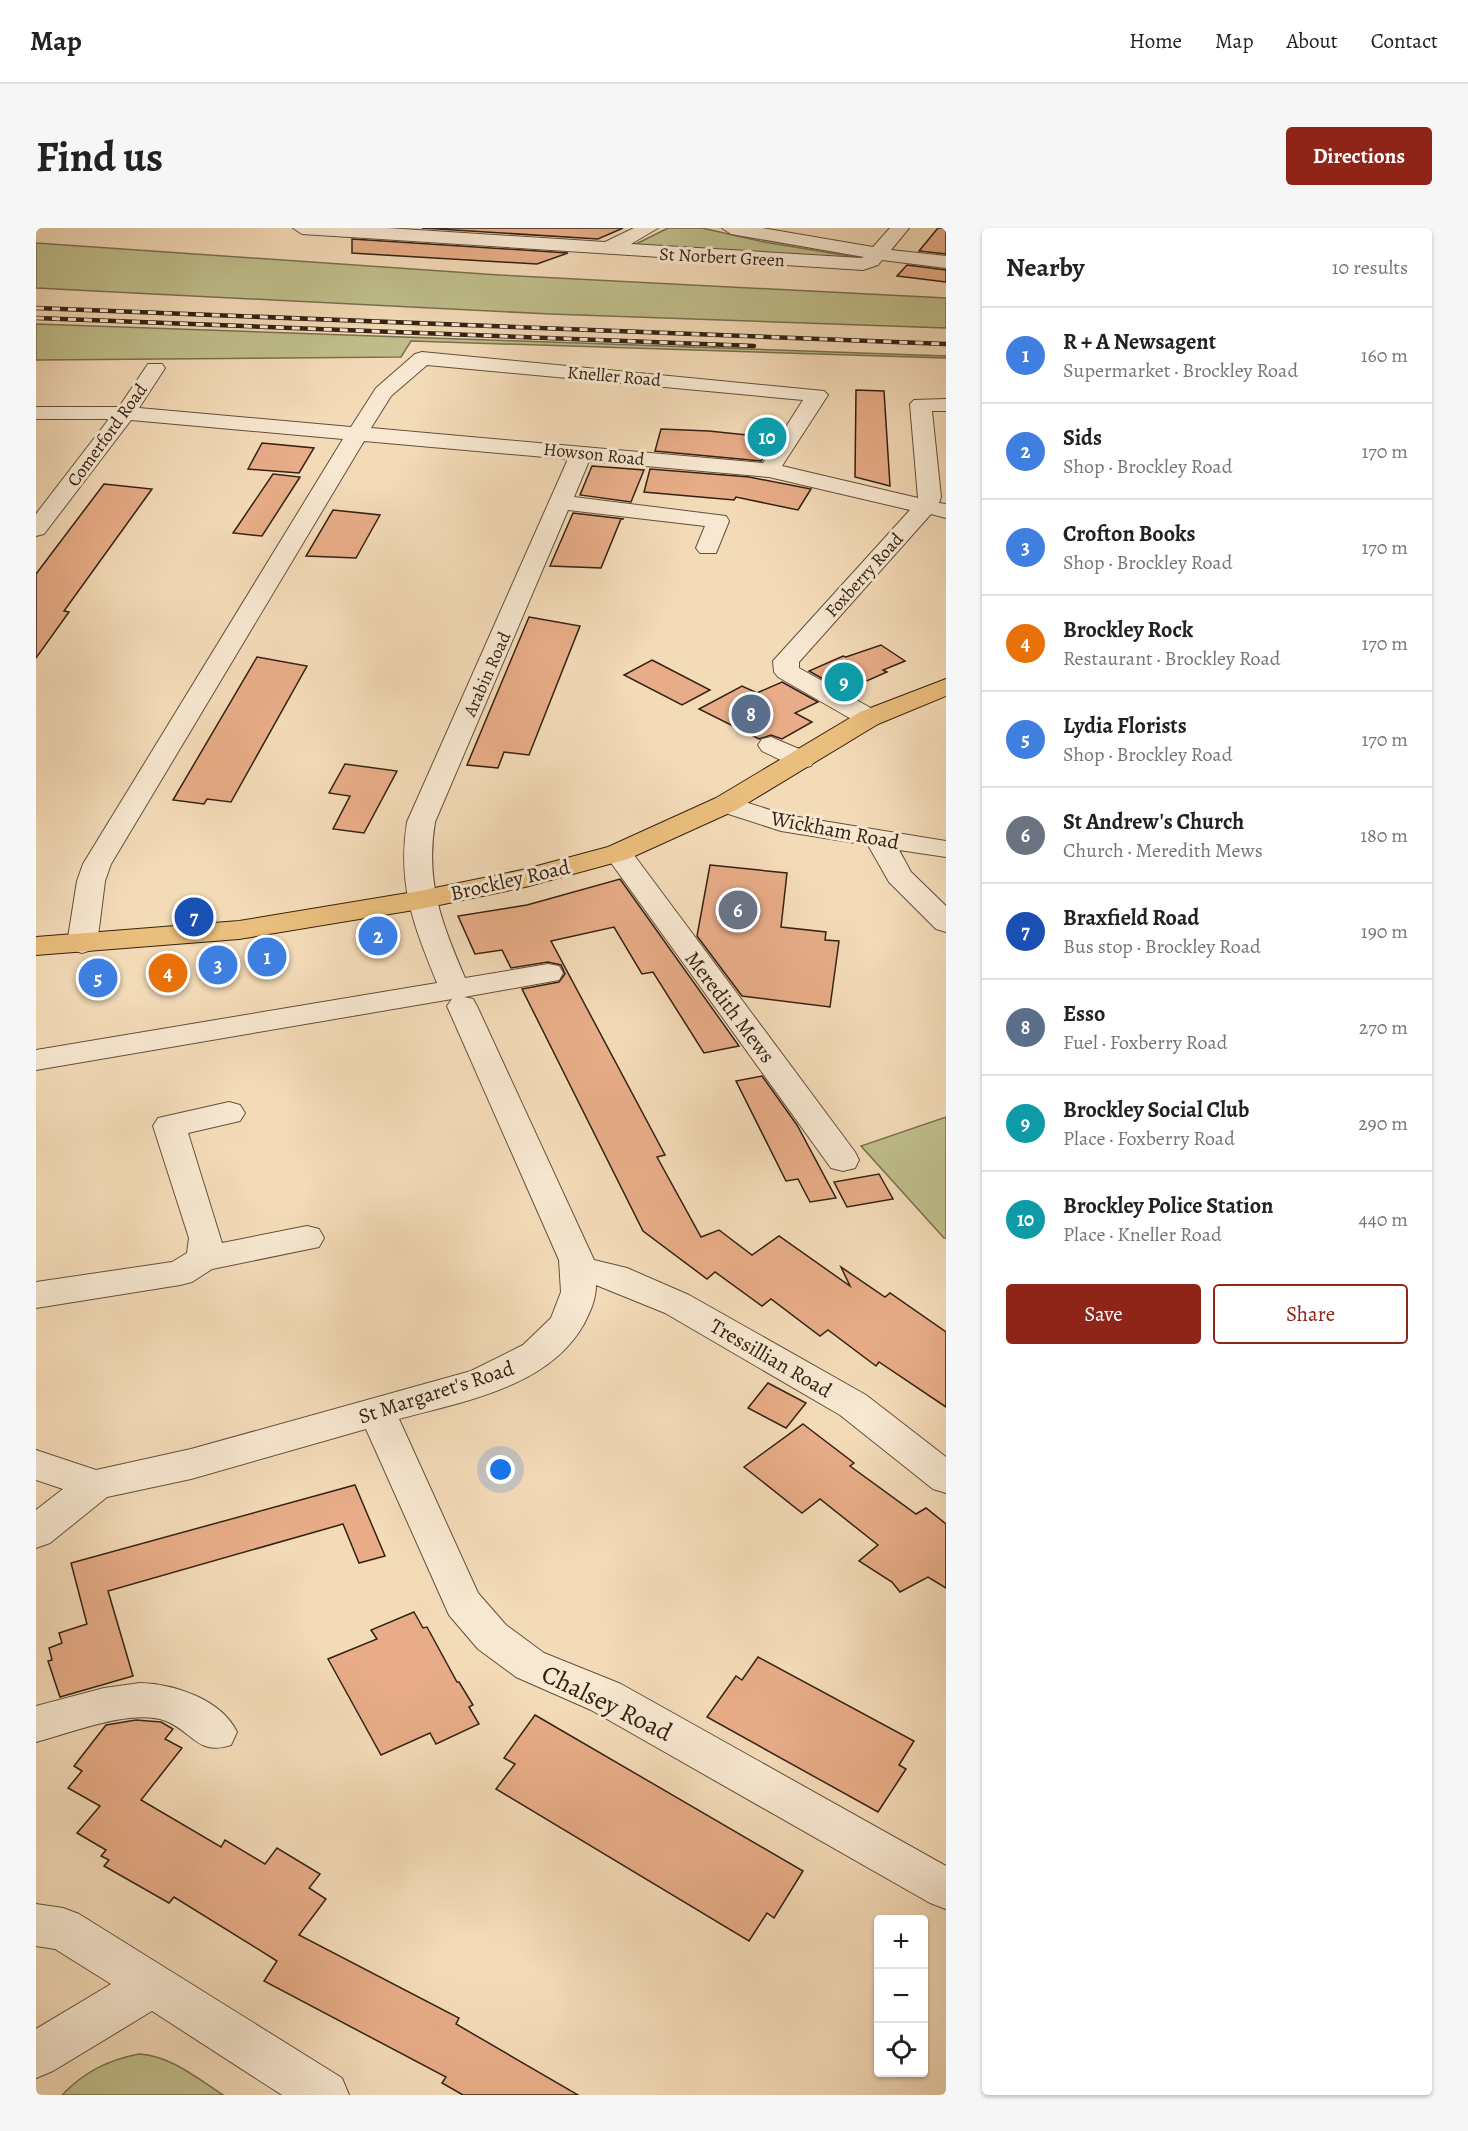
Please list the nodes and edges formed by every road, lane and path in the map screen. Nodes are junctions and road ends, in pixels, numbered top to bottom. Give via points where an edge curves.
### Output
1 (302, 228) edge
2 (649, 228) edge
3 (731, 228) edge
4 (900, 228) edge
5 (608, 248) junction
6 (878, 254) junction
7 (946, 262) edge
8 (155, 368) dead end
9 (946, 405) edge
10 (36, 413) edge
11 (125, 413) junction
12 (358, 432) junction
13 (582, 452) junction
14 (769, 470) junction
15 (562, 502) junction
16 (936, 508) edge
17 (36, 529) edge
18 (708, 548) dead end
19 (946, 687) edge
20 (869, 718) junction
21 (771, 745) dead end
22 (802, 760) junction
23 (726, 804) junction
24 (873, 830) junction
25 (946, 849) edge
26 (618, 853) junction
27 (420, 900) junction
28 (946, 923) edge
29 (82, 944) junction
30 (36, 946) edge
31 (548, 973) dead end
32 (459, 997) junction
33 (36, 1060) edge
34 (229, 1113) dead end
35 (843, 1160) dead end
36 (307, 1238) dead end
37 (203, 1259) junction
38 (579, 1269) junction
39 (36, 1295) edge
40 (377, 1412) junction
41 (36, 1465) edge
42 (946, 1478) edge
43 (96, 1485) junction
44 (36, 1532) edge
45 (36, 1724) edge
46 (216, 1732) dead end
47 (946, 1889) edge
48 (36, 1925) edge
49 (152, 1985) junction
50 (36, 2055) edge
51 (326, 2095) edge

1 - 5 street
2 - 5 street, St Norbert Green
3 - 6 street
4 - 6 street
5 - 6 street, St Norbert Green via 854,265 871,261
6 - 7 street
8 - 11 street, Comerford Road
9 - 16 street via 921,404 930,497
10 - 11 street, Howson Road
11 - 12 street, Howson Road
11 - 17 street, Comerford Road
12 - 13 street, Howson Road
12 - 14 street, Kneller Road via 383,392 422,358 817,395
12 - 29 street via 97,864
13 - 14 street, Howson Road
13 - 15 street, Arabin Road
14 - 16 street, Howson Road
15 - 18 street via 718,522
15 - 27 street, Arabin Road via 421,822 416,844
16 - 20 street, Foxberry Road via 786,662 787,672 814,696
19 - 20 main road, Brockley Road
20 - 22 main road, Brockley Road
21 - 22 street
22 - 23 main road, Brockley Road
23 - 24 street, Wickham Road via 782,822
23 - 26 main road, Brockley Road
24 - 25 street, Wickham Road
24 - 28 street via 899,876
26 - 27 main road, Brockley Road
26 - 35 street, Meredith Mews
27 - 29 main road, Brockley Road via 239,930
27 - 32 street, Arabin Road
29 - 30 main road, Brockley Road
31 - 32 street
32 - 33 street
32 - 38 street, St Margaret's Road
34 - 37 street via 169,1126 206,1238
36 - 37 street
37 - 39 street via 180,1273
38 - 40 street, St Margaret's Road via 578,1306 553,1342 523,1365 481,1382
38 - 42 street, Tressillian Road via 615,1277 687,1310 854,1405
40 - 43 street, St Margaret's Road via 191,1464
40 - 47 street, Chalsey Road via 463,1603 492,1637 530,1665 606,1697
41 - 43 street
43 - 44 street, St Margaret's Road
45 - 46 street via 143,1701 173,1706
48 - 49 street via 63,1929
49 - 50 street
49 - 51 street

